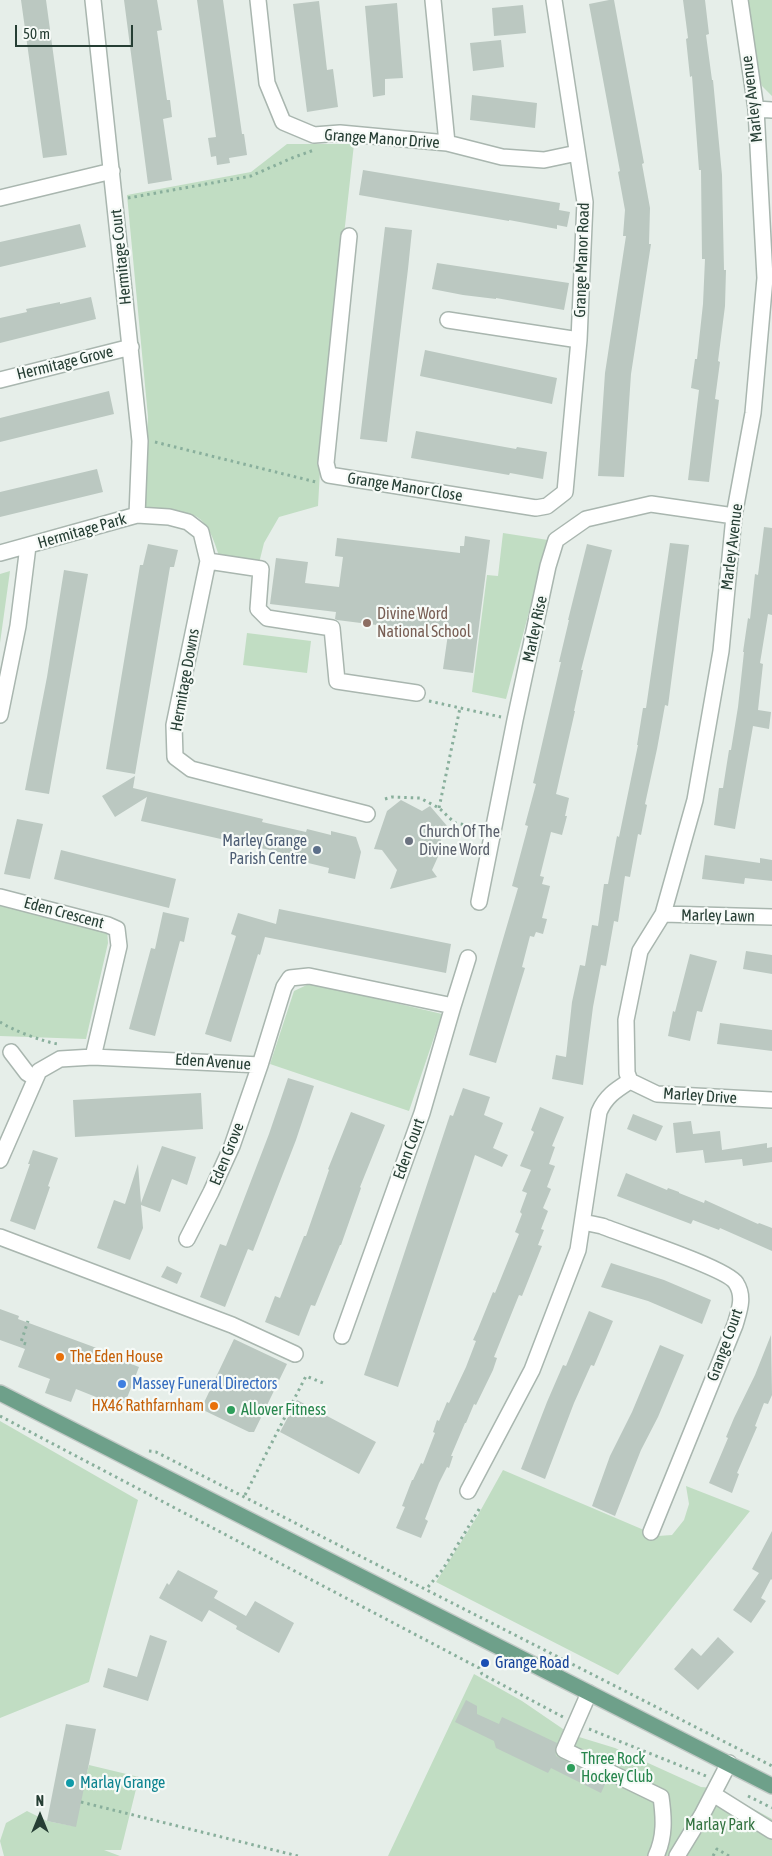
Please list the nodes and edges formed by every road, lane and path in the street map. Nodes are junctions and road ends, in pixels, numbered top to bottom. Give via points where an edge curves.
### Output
1 (92, 0) edge
2 (258, 0) edge
3 (434, 0) edge
4 (554, 0) edge
5 (740, 0) edge
6 (756, 109) junction
7 (772, 110) edge
8 (447, 143) junction
9 (317, 150) dead end
10 (577, 153) junction
11 (112, 171) junction
12 (0, 198) edge
13 (122, 199) dead end
14 (349, 236) dead end
15 (768, 278) edge
16 (448, 320) dead end
17 (579, 340) junction
18 (131, 347) junction
19 (0, 380) edge
20 (149, 441) dead end
21 (317, 482) dead end
22 (565, 492) joint
23 (137, 515) junction
24 (734, 516) junction
25 (28, 546) junction
26 (0, 554) edge
27 (208, 561) junction
28 (421, 697) joint
29 (460, 708) junction
30 (0, 715) edge
31 (502, 717) dead end
32 (385, 799) dead end
33 (439, 808) junction
34 (367, 814) dead end
35 (478, 827) dead end
36 (0, 897) edge
37 (479, 902) dead end
38 (663, 914) junction
39 (772, 917) edge
40 (468, 958) dead end
41 (453, 1006) junction
42 (0, 1022) edge
43 (60, 1044) dead end
44 (11, 1052) dead end
45 (93, 1056) junction
46 (260, 1066) junction
47 (37, 1074) junction
48 (630, 1081) junction
49 (772, 1100) edge
50 (0, 1160) edge
51 (583, 1222) junction
52 (0, 1238) edge
53 (187, 1239) dead end
54 (28, 1321) dead end
55 (342, 1336) dead end
56 (26, 1344) dead end
57 (295, 1354) dead end
58 (323, 1384) dead end
59 (0, 1393) edge
60 (0, 1416) edge
61 (149, 1451) dead end
62 (468, 1491) dead end
63 (245, 1495) dead end
64 (481, 1506) dead end
65 (651, 1532) dead end
66 (428, 1587) dead end
67 (590, 1693) junction
68 (576, 1723) junction
69 (728, 1763) junction
70 (772, 1766) edge
71 (772, 1786) edge
72 (716, 1788) junction
73 (81, 1802) dead end
74 (772, 1831) edge
75 (298, 1856) edge
76 (656, 1856) edge
77 (677, 1856) edge
78 (713, 1856) edge
79 (729, 1856) edge

1 - 11 street, Hermitage Court
2 - 8 street, Grange Manor Drive via 267,83 283,122 314,135 340,133
3 - 8 street
4 - 10 street, Grange Manor Road
5 - 6 street, Marley Avenue
6 - 7 street
6 - 15 street, Marley Avenue
8 - 10 street, Grange Manor Drive via 502,157 544,160
9 - 13 path via 252,176
10 - 17 street, Grange Manor Road via 585,202
11 - 12 street
11 - 18 street, Hermitage Court
14 - 22 street, Grange Manor Close via 326,463 329,475 536,508 547,506
15 - 24 street, Marley Avenue via 753,413
16 - 17 street
17 - 22 street, Grange Manor Road
18 - 19 street, Hermitage Grove
18 - 23 street, Hermitage Court via 140,440
20 - 21 path
23 - 25 street, Hermitage Park
23 - 27 street, Hermitage Downs via 188,522 201,532
24 - 37 street, Marley Rise via 651,504 586,519 556,540 515,720
24 - 38 street, Marley Avenue via 721,650 695,800
25 - 26 street, Hermitage Park
25 - 30 street, Hermitage Park via 18,626
27 - 28 street via 261,569 258,609 267,618 332,628 337,681
27 - 34 street, Hermitage Downs via 174,725 175,757 192,768
28 - 29 path
29 - 31 path
29 - 33 path
32 - 33 path via 420,798
33 - 35 path via 455,823
36 - 45 street, Eden Crescent via 117,928 119,946
38 - 39 street, Marley Lawn
38 - 48 street, Marley Avenue via 640,951 626,1020
40 - 41 street, Eden Court
41 - 46 street, Eden Avenue via 309,976 290,978 284,987
41 - 55 street, Eden Court via 422,1113
42 - 43 path
44 - 47 street via 27,1073
45 - 46 street, Eden Avenue
45 - 47 street, Eden Avenue via 60,1059
46 - 53 street, Eden Grove via 232,1146
47 - 50 street
48 - 49 street, Marley Drive via 657,1094
48 - 51 street via 612,1092 599,1112
51 - 62 street via 578,1250 532,1370
51 - 65 street, Grange Court via 602,1226 716,1269 736,1283 742,1302 736,1325
52 - 57 street via 232,1325
54 - 56 path via 21,1342
58 - 63 path via 306,1376
59 - 67 main road
60 - 68 path via 479,1668 482,1674
61 - 70 path
64 - 66 path via 443,1569
67 - 68 street
67 - 69 main road
68 - 72 path
68 - 76 street via 564,1750 661,1797 664,1818
69 - 71 main road
69 - 72 street
72 - 74 street
72 - 77 street
73 - 75 path
78 - 79 path via 716,1849

